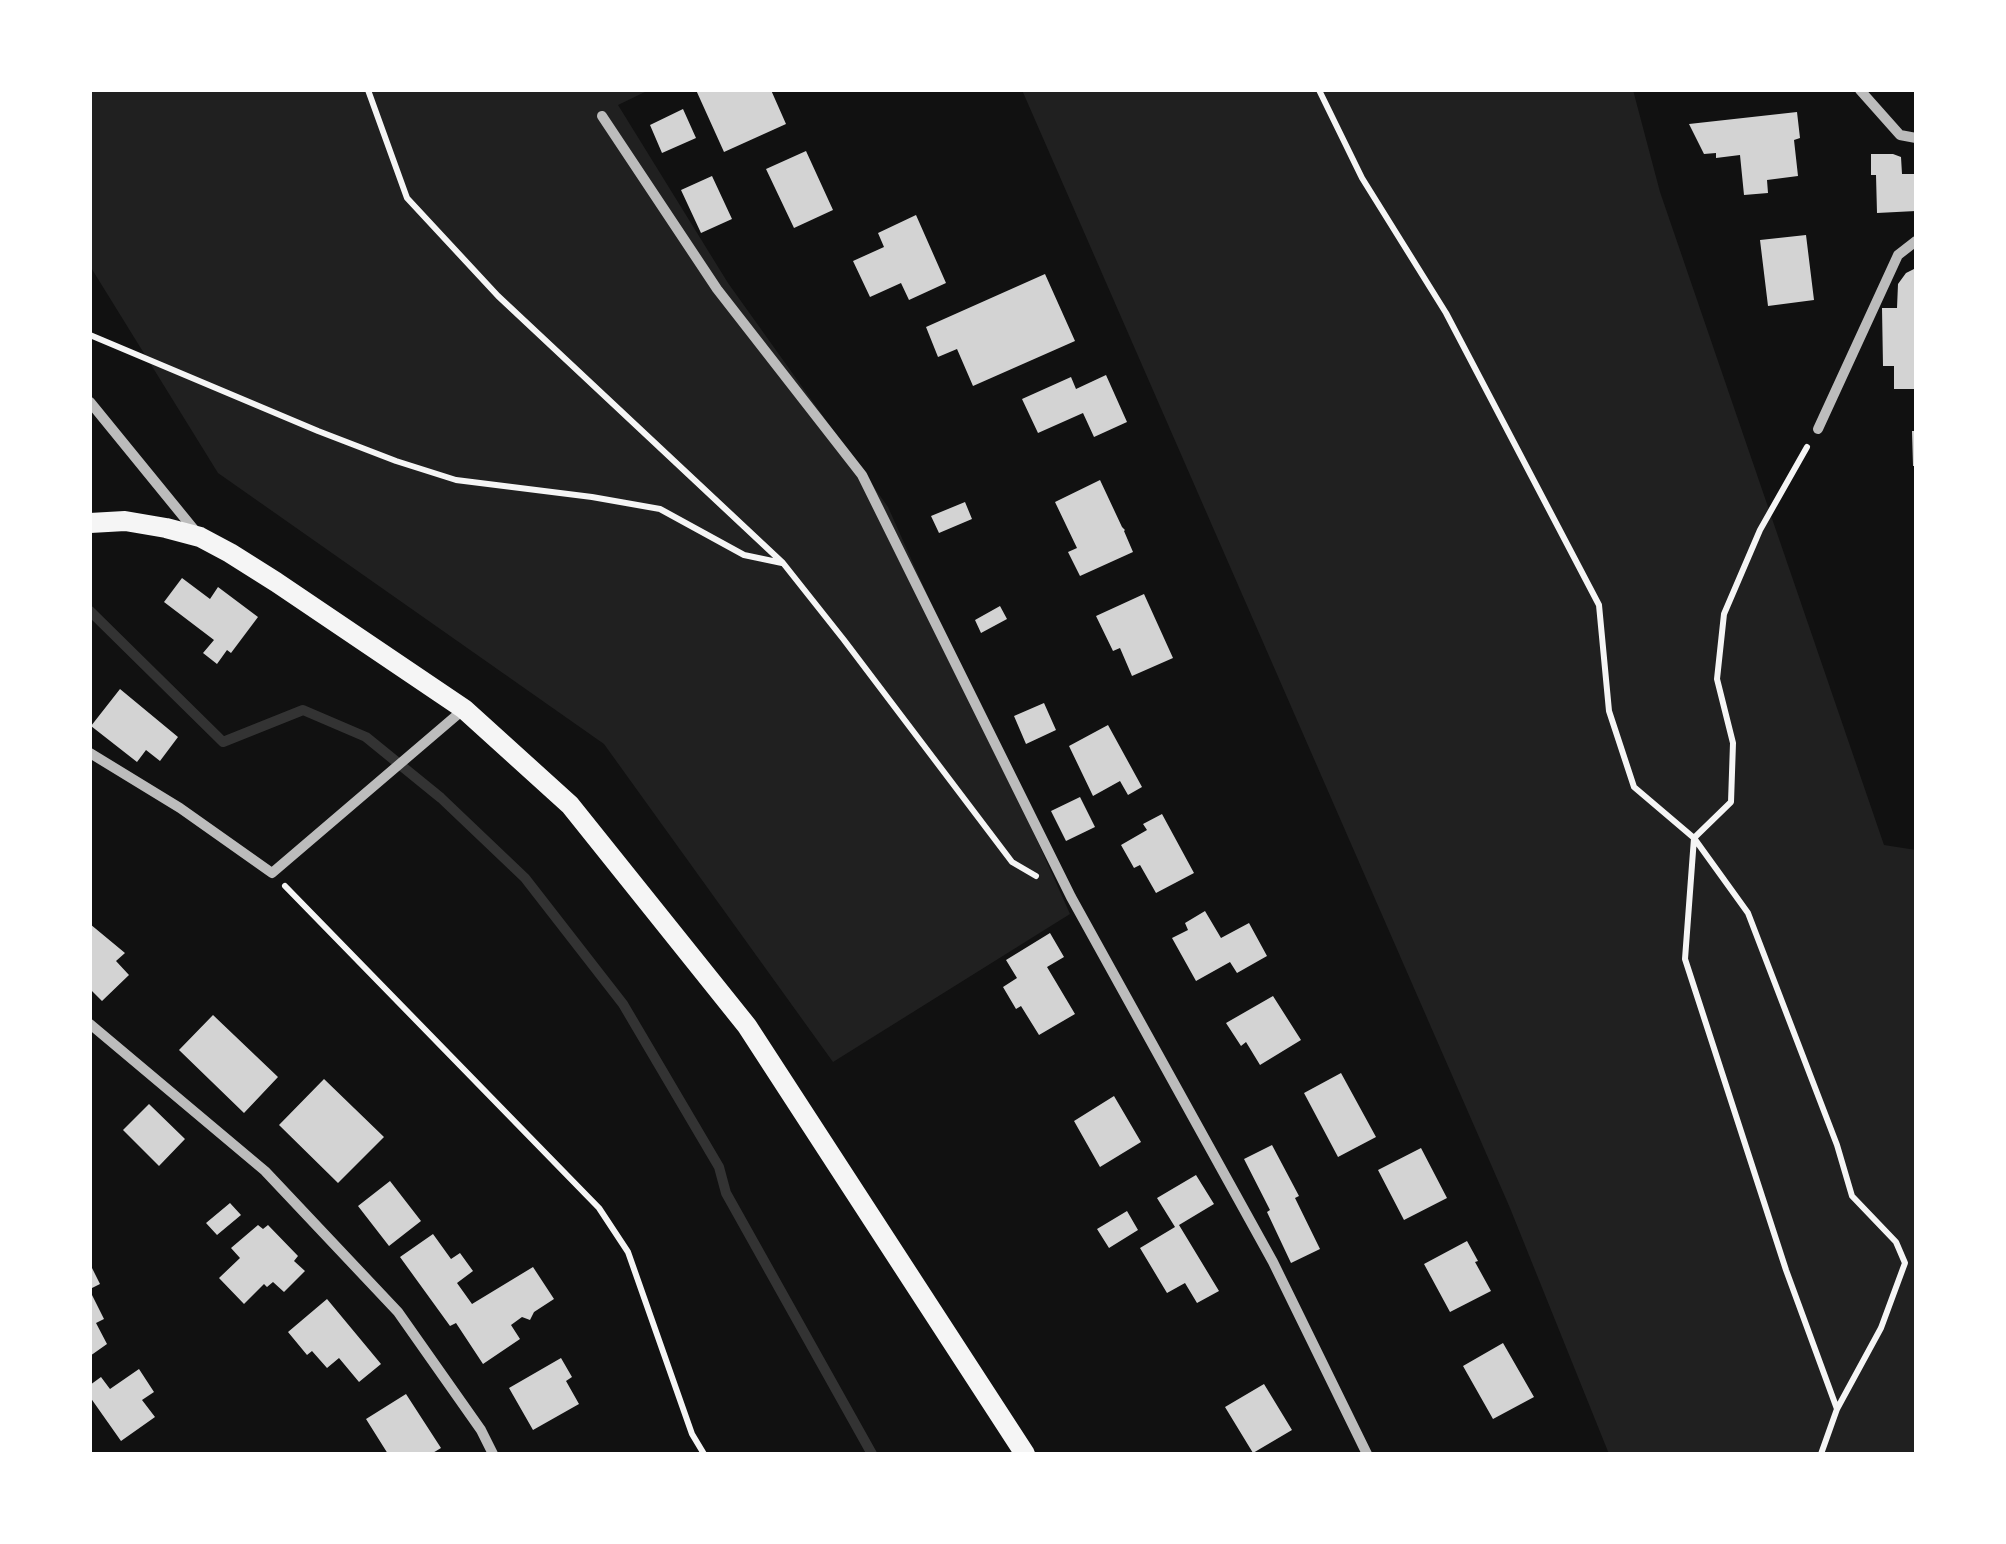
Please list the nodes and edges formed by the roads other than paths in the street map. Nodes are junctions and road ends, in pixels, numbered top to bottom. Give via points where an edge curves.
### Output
1 (1860, 90) edge
2 (602, 116) dead end
3 (1916, 138) edge
4 (1916, 241) edge
5 (90, 402) edge
6 (1818, 428) road end
7 (90, 523) edge
8 (200, 537) junction
9 (464, 710) junction
10 (90, 752) edge
11 (90, 1024) edge
12 (493, 1454) edge
13 (1025, 1454) edge
14 (1366, 1454) edge

1 - 3 street via 1900,136
2 - 14 street via 717,289 862,475 1071,897 1273,1262
4 - 6 street via 1898,255
5 - 8 street
7 - 8 main road via 125,521
8 - 9 main road
9 - 10 street via 272,872
9 - 13 main road via 570,806 747,1026
11 - 12 street via 265,1171 398,1312

